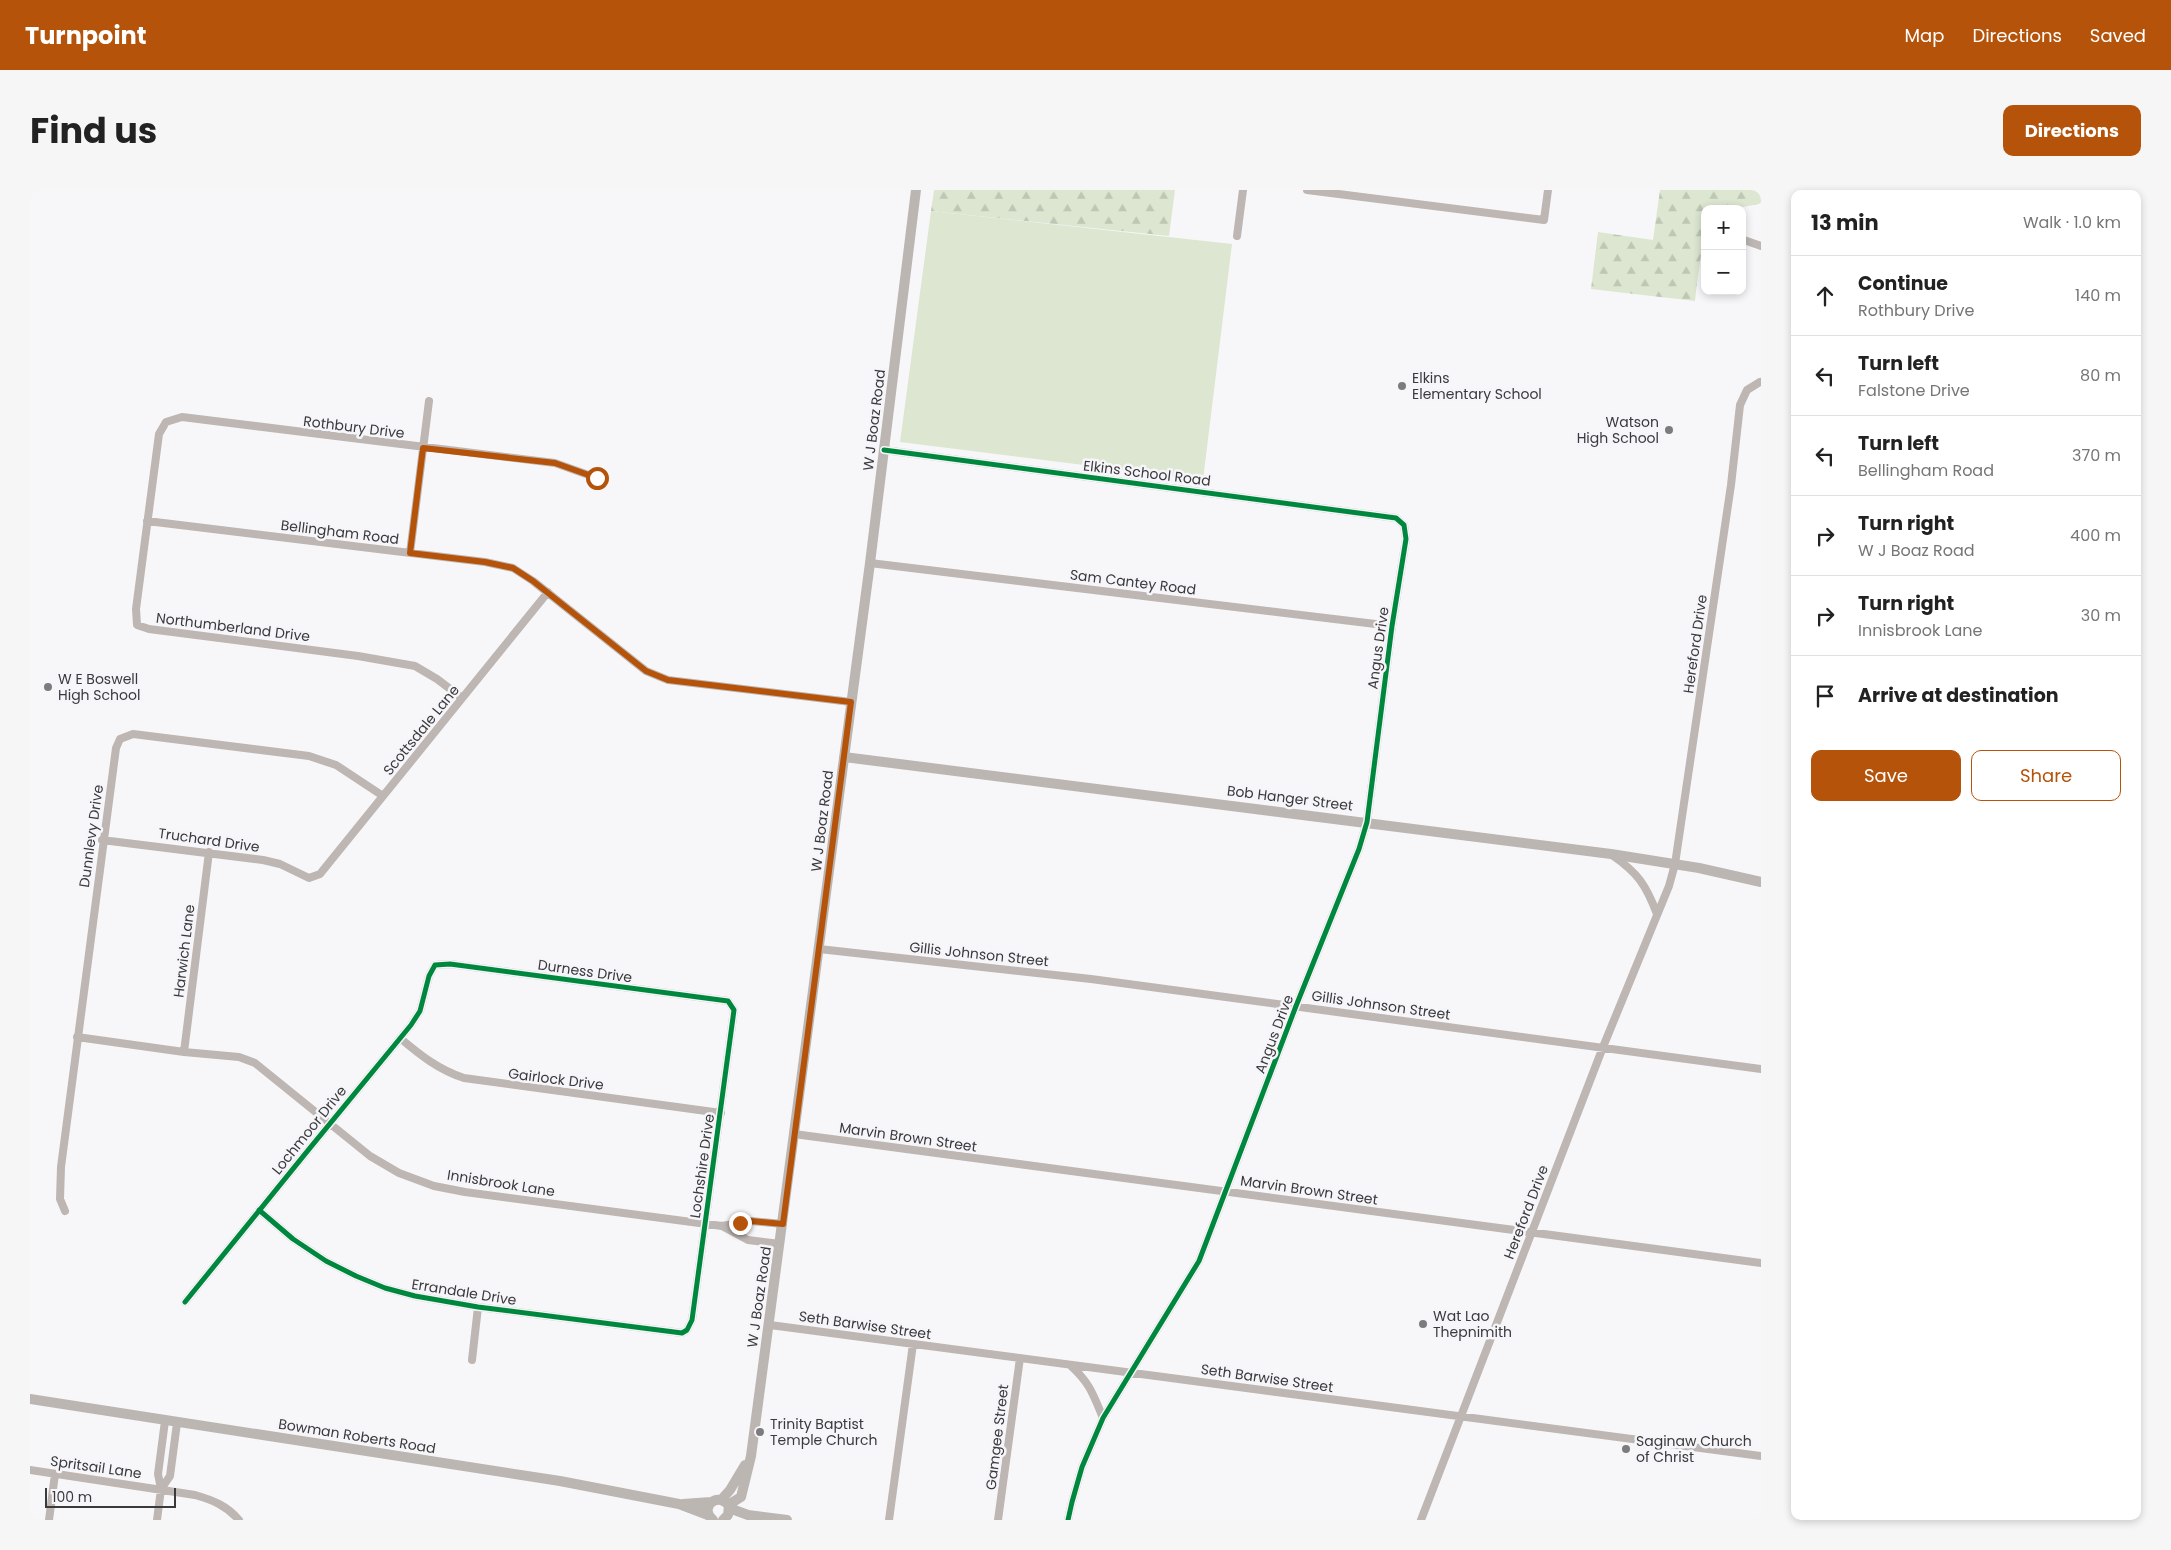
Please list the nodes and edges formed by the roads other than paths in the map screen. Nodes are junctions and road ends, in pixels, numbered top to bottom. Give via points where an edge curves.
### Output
1 (916, 190) edge
2 (1243, 190) edge
3 (1307, 190) edge
4 (1548, 190) edge
5 (1237, 236) dead end
6 (1746, 241) edge
7 (1761, 246) edge
8 (1760, 382) edge
9 (429, 401) dead end
10 (166, 422) joint
11 (423, 448) junction
12 (884, 450) junction
13 (597, 478) dead end
14 (147, 521) junction
15 (1404, 525) joint
16 (410, 553) junction
17 (870, 563) junction
18 (548, 592) junction
19 (1392, 626) junction
20 (462, 698) junction
21 (851, 702) junction
22 (844, 757) junction
23 (383, 796) junction
24 (1367, 822) junction
25 (102, 840) junction
26 (209, 852) junction
27 (1611, 854) junction
28 (1674, 864) junction
29 (309, 878) joint
30 (1761, 882) edge
31 (1657, 914) junction
32 (819, 949) junction
33 (435, 965) joint
34 (731, 1004) joint
35 (1296, 1006) junction
36 (77, 1037) junction
37 (400, 1038) junction
38 (1603, 1047) junction
39 (184, 1052) junction
40 (1761, 1069) edge
41 (721, 1113) junction
42 (329, 1123) junction
43 (794, 1134) junction
44 (1227, 1192) junction
45 (259, 1210) junction
46 (65, 1211) dead end
47 (705, 1224) junction
48 (783, 1224) junction
49 (722, 1226) junction
50 (1532, 1233) junction
51 (780, 1244) junction
52 (1761, 1263) edge
53 (185, 1302) dead end
54 (478, 1307) junction
55 (770, 1325) junction
56 (687, 1330) joint
57 (912, 1344) junction
58 (1020, 1358) junction
59 (472, 1360) dead end
60 (1070, 1365) junction
61 (1131, 1373) junction
62 (30, 1399) edge
63 (1461, 1416) junction
64 (1103, 1418) junction
65 (165, 1421) junction
66 (177, 1423) junction
67 (1761, 1456) edge
68 (30, 1470) edge
69 (55, 1474) junction
70 (161, 1489) junction
71 (679, 1504) junction
72 (723, 1509) edge
73 (710, 1518) edge
74 (49, 1520) edge
75 (157, 1520) edge
76 (239, 1520) edge
77 (787, 1520) edge
78 (889, 1520) edge
79 (998, 1520) edge
80 (1068, 1520) edge
81 (1421, 1520) edge

1 - 12 street, W J Boaz Road
2 - 5 street
3 - 4 street via 1544,220
6 - 7 street
8 - 28 street, Hereford Drive via 1747,390 1740,405 1730,494
9 - 11 street
10 - 11 street, Rothbury Drive via 182,417
10 - 14 street, Northumberland Drive via 159,434
11 - 13 street, Rothbury Drive via 555,463
11 - 16 street
12 - 15 street, Elkins School Road via 1396,518
12 - 17 street, W J Boaz Road
14 - 16 street, Bellingham Road
14 - 20 street, Northumberland Drive via 137,624 149,630 415,666
15 - 19 street, Angus Drive via 1406,539
16 - 18 street, Bellingham Road via 513,568
17 - 19 street, Sam Cantey Road
17 - 21 street, W J Boaz Road
18 - 20 street, Scottsdale Lane
18 - 21 street, Bellingham Road via 654,675 668,680
19 - 24 street, Angus Drive
20 - 23 street, Scottsdale Lane
21 - 22 street, W J Boaz Road
22 - 24 street, Bob Hanger Street
22 - 32 street, W J Boaz Road
23 - 25 street, Dunnlevy Drive via 336,765 309,756 133,734 120,739 116,748
23 - 29 street, Scottsdale Lane via 320,874
24 - 27 street, Bob Hanger Street
24 - 35 street, Angus Drive
25 - 26 street, Truchard Drive
25 - 36 street, Dunnlevy Drive
26 - 29 street, Truchard Drive via 280,864
26 - 39 street, Harwich Lane
27 - 28 street, Bob Hanger Street
27 - 31 street via 1644,882
28 - 30 street, Bob Hanger Street
28 - 31 street, Hereford Drive
31 - 38 street, Hereford Drive
32 - 35 street, Gillis Johnson Street
32 - 43 street, W J Boaz Road
33 - 34 street, Durness Drive via 450,964 728,1001
33 - 37 street, Lochmoor Drive via 420,1011
34 - 41 street, Lochshire Drive via 734,1020
35 - 38 street, Gillis Johnson Street
35 - 44 street, Angus Drive
36 - 39 street, Innisbrook Lane
36 - 46 street, Dunnlevy Drive via 59,1186
37 - 41 street, Gairlock Drive via 448,1073 464,1078
37 - 42 street, Lochmoor Drive
38 - 40 street, Gillis Johnson Street
38 - 50 street, Hereford Drive
39 - 42 street, Innisbrook Lane via 239,1057 255,1063
41 - 47 street, Lochshire Drive
42 - 45 street, Lochmoor Drive
42 - 47 street, Innisbrook Lane via 370,1156 399,1173 434,1186
43 - 44 street, Marvin Brown Street
43 - 48 street, W J Boaz Road
44 - 50 street, Marvin Brown Street
44 - 61 street, Angus Drive via 1192,1275
45 - 53 street, Lochmoor Drive
45 - 54 street, Errandale Drive via 293,1239 356,1276 415,1296
47 - 49 street, Innisbrook Lane
47 - 56 street, Lochshire Drive via 692,1320
48 - 49 street, Innisbrook Lane via 751,1221
48 - 51 street, W J Boaz Road
49 - 51 street, Innisbrook Lane via 748,1240
50 - 52 street, Marvin Brown Street
50 - 63 street, Hereford Drive
51 - 55 street, W J Boaz Road
54 - 56 street, Errandale Drive via 675,1333
54 - 59 street
55 - 57 street, Seth Barwise Street
55 - 72 street, W J Boaz Road via 751,1456 730,1490
57 - 58 street, Seth Barwise Street
57 - 78 street
58 - 60 street, Seth Barwise Street
58 - 79 street, Gamgee Street
60 - 61 street, Seth Barwise Street
60 - 64 street via 1090,1387
61 - 63 street, Seth Barwise Street
61 - 64 street, Angus Drive
62 - 65 street, Bowman Roberts Road
63 - 67 street, Seth Barwise Street
63 - 81 street, Hereford Drive
64 - 80 street, Angus Drive via 1082,1467
65 - 66 street, Bowman Roberts Road
65 - 70 street via 158,1474
66 - 70 street via 170,1476
66 - 71 street, Bowman Roberts Road via 560,1481
68 - 69 street, Spritsail Lane
69 - 70 street, Spritsail Lane
69 - 74 street
70 - 75 street
70 - 76 street, Spritsail Lane via 210,1499 230,1509
71 - 72 street, Bowman Roberts Road
71 - 73 street, Bowman Roberts Road
72 - 73 street via 708,1508
72 - 77 street, Bowman Roberts Road

